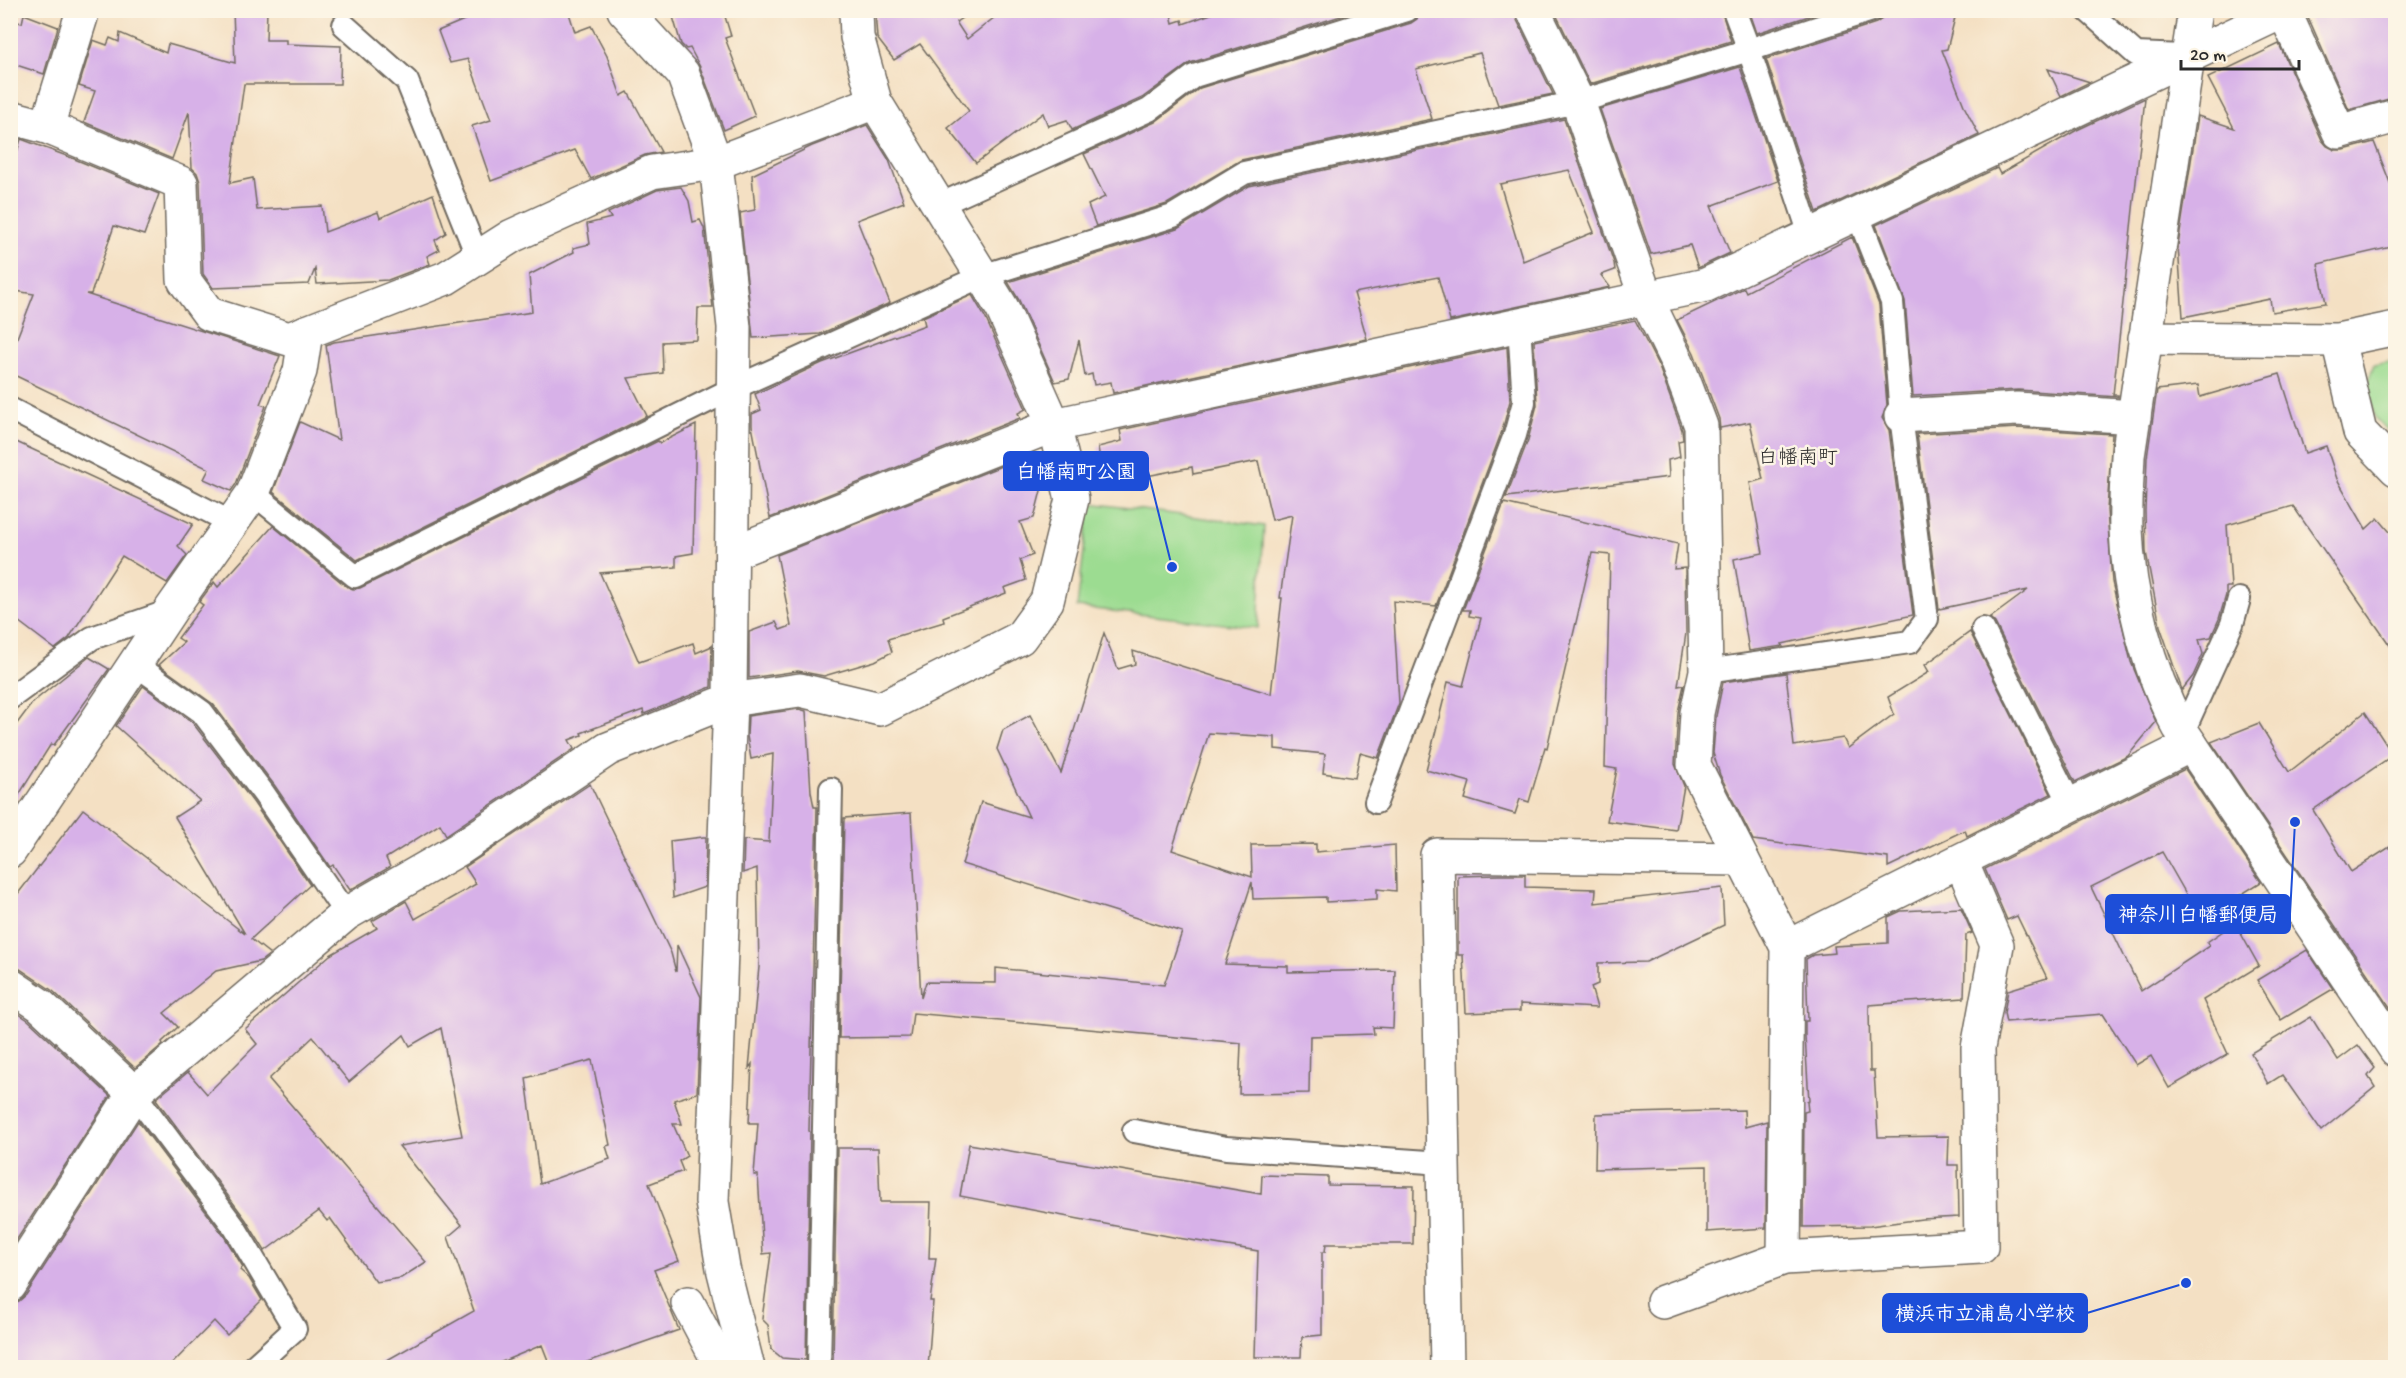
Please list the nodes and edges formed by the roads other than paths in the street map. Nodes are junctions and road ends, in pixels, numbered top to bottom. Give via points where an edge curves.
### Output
1 (80, 10) edge
2 (624, 10) edge
3 (856, 10) edge
4 (1407, 10) edge
5 (1533, 10) edge
6 (1734, 10) edge
7 (1872, 10) edge
8 (2087, 10) edge
9 (2195, 10) edge
10 (2285, 11) edge
11 (344, 25) dead end
12 (1749, 50) junction
13 (2188, 57) junction
14 (876, 102) junction
15 (1578, 102) junction
16 (2396, 116) edge
17 (10, 117) edge
18 (47, 127) junction
19 (717, 163) junction
20 (939, 205) junction
21 (1857, 213) junction
22 (1810, 235) junction
23 (478, 258) junction
24 (982, 276) junction
25 (1646, 298) junction
26 (1519, 325) junction
27 (2396, 328) edge
28 (306, 332) junction
29 (2145, 338) junction
30 (2338, 340) junction
31 (734, 388) junction
32 (10, 409) edge
33 (1901, 416) junction
34 (2134, 417) junction
35 (1054, 424) junction
36 (2396, 469) edge
37 (253, 493) junction
38 (232, 524) junction
39 (732, 554) junction
40 (2238, 600) dead end
41 (170, 611) junction
42 (1983, 629) dead end
43 (135, 664) junction
44 (1706, 671) junction
45 (10, 698) edge
46 (730, 700) junction
47 (2187, 739) junction
48 (831, 789) dead end
49 (1376, 802) dead end
50 (2071, 805) junction
51 (10, 851) edge
52 (1742, 859) junction
53 (1958, 861) junction
54 (346, 914) junction
55 (1787, 947) junction
56 (10, 985) edge
57 (2396, 1050) edge
58 (134, 1093) junction
59 (1134, 1131) dead end
60 (1443, 1163) junction
61 (1784, 1258) junction
62 (10, 1285) edge
63 (1663, 1302) dead end
64 (688, 1303) dead end
65 (724, 1367) edge
66 (252, 1368) edge
67 (819, 1368) edge
68 (1447, 1368) edge

1 - 18 street
2 - 19 street via 683,74
3 - 14 street via 857,37
4 - 20 lane via 1194,76 1149,110
5 - 15 street
6 - 12 lane
7 - 12 lane
8 - 13 lane via 2136,54
9 - 13 street
10 - 13 street
10 - 16 street via 2339,132
11 - 23 lane via 407,81
12 - 15 lane
12 - 22 lane
13 - 21 street
13 - 29 street
14 - 19 street
14 - 20 street
15 - 24 lane via 1244,173 1173,216
15 - 25 street
17 - 18 street
18 - 28 street via 181,183 184,280 209,314 289,339
19 - 23 street via 652,172 512,236
19 - 31 street via 734,327
20 - 24 street
21 - 22 street
21 - 33 lane via 1892,302
22 - 25 street via 1706,285
23 - 28 street via 446,278
24 - 31 lane
24 - 35 street via 1002,308
25 - 26 street
25 - 44 street via 1676,360 1701,426
26 - 35 street
26 - 49 lane via 1524,402 1515,435
27 - 30 street
28 - 37 street via 300,371
29 - 30 street
29 - 34 street
30 - 36 street via 2360,432
31 - 37 lane via 355,576
31 - 39 street
32 - 38 lane
33 - 34 street via 2018,409
33 - 44 lane via 1927,619 1910,642
34 - 47 street via 2128,456 2126,530 2133,594 2152,665 2167,704
35 - 39 street
35 - 46 street via 1072,499 1047,601 1020,638 880,709 800,690
37 - 38 street
38 - 41 street
39 - 46 street
40 - 47 lane
41 - 43 street
41 - 45 lane via 93,638
42 - 50 lane
43 - 51 street
43 - 54 lane via 202,712
44 - 52 street via 1697,714 1694,765
46 - 54 street via 608,749 459,849
46 - 65 street via 712,1202 723,1268
47 - 50 street
47 - 57 street
48 - 67 lane
50 - 53 street
52 - 55 street
52 - 60 street via 1437,855
53 - 55 street
53 - 61 street via 1996,945 1978,1048 1981,1247
54 - 58 street
55 - 61 street
56 - 58 street via 40,1005
58 - 62 street
58 - 66 lane via 235,1228 295,1329
59 - 60 lane via 1226,1148
60 - 68 street
61 - 63 street
64 - 65 street

